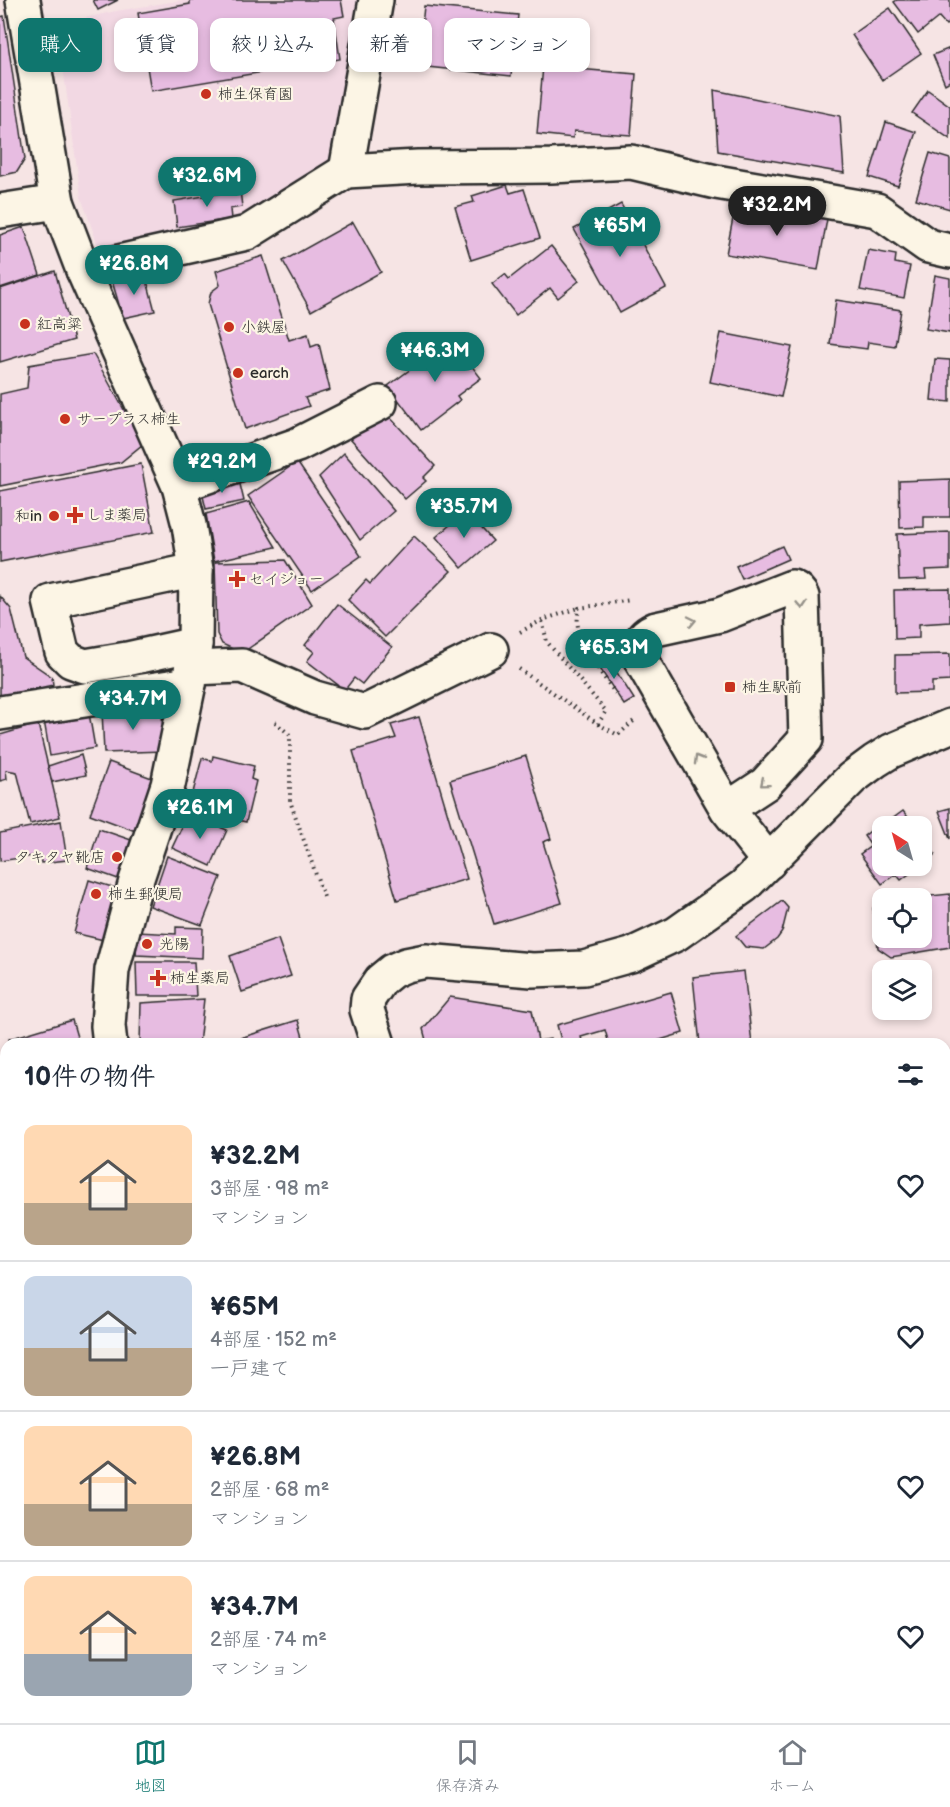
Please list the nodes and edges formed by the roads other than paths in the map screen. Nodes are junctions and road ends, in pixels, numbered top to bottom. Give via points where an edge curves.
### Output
1 (23, 0) edge
2 (376, 0) edge
3 (346, 171) junction
4 (57, 202) junction
5 (0, 211) edge
6 (950, 251) edge
7 (83, 270) junction
8 (380, 403) dead end
9 (179, 486) junction
10 (196, 570) junction
11 (491, 650) road end
12 (192, 665) junction
13 (0, 713) edge
14 (950, 726) edge
15 (727, 809) junction
16 (769, 862) junction
17 (109, 1038) edge
18 (376, 1038) edge

1 - 4 street
2 - 3 street
3 - 6 street via 632,162 716,182 877,210 928,246
3 - 7 street via 247,233
4 - 5 street
4 - 7 street
7 - 9 street
8 - 9 street via 297,445
9 - 10 street
10 - 12 street
10 - 12 street via 50,601 63,652 71,661 85,666 127,659
11 - 12 street via 365,712 315,698 242,666
12 - 13 street
12 - 17 street via 168,785 112,970
14 - 16 street via 891,751 852,778
15 -> 15 street via 642,662 639,645 647,633 656,629 720,615 792,587 802,597 806,739 765,784
15 - 16 street
16 - 18 street via 744,886 676,934 585,968 532,970 426,961 392,971 369,999 367,1010

